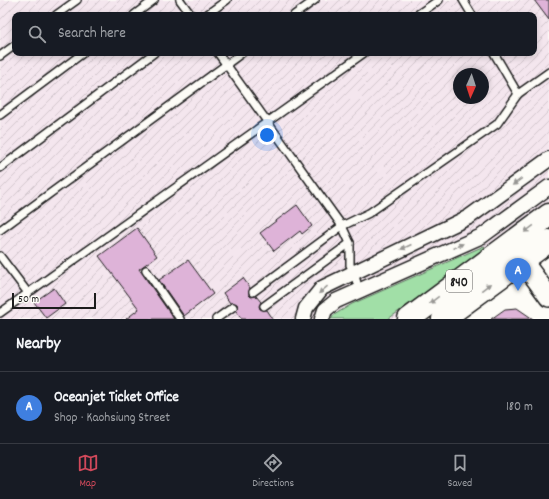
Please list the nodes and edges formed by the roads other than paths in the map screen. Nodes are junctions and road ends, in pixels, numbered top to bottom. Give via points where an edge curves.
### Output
1 (77, 0) edge
2 (154, 0) edge
3 (180, 0) edge
4 (227, 0) edge
5 (315, 0) edge
6 (439, 0) edge
7 (463, 0) edge
8 (60, 12) edge
9 (138, 12) edge
10 (189, 12) edge
11 (210, 12) edge
12 (298, 12) edge
13 (421, 12) edge
14 (470, 12) edge
15 (12, 47) edge
16 (0, 56) edge
17 (79, 56) edge
18 (150, 56) edge
19 (220, 56) edge
20 (238, 56) edge
21 (360, 56) edge
22 (496, 56) edge
23 (226, 64) junction
24 (549, 72) edge
25 (518, 94) junction
26 (0, 115) edge
27 (268, 122) junction
28 (549, 159) edge
29 (0, 168) edge
30 (549, 187) edge
31 (549, 215) edge
32 (342, 226) junction
33 (0, 230) edge
34 (549, 241) edge
35 (350, 243) junction
36 (516, 251) junction
37 (0, 256) edge
38 (146, 270) dead end
39 (354, 272) junction
40 (359, 290) junction
41 (253, 292) dead end
42 (28, 293) junction
43 (549, 297) edge
44 (264, 306) dead end
45 (233, 307) dead end
46 (0, 313) edge
47 (180, 319) edge
48 (216, 319) edge
49 (303, 319) edge
50 (322, 319) edge
51 (409, 319) edge
52 (443, 319) edge

1 - 8 lane
2 - 9 lane
3 - 10 lane
4 - 11 lane
5 - 12 lane
6 - 13 lane
7 - 14 lane
15 - 16 lane
17 - 26 lane
18 - 29 lane
19 - 23 lane
20 - 23 lane
21 - 27 lane
22 - 25 lane
23 - 27 lane
23 - 33 lane
24 - 25 lane
25 - 32 lane via 497,124 369,213
27 - 32 lane
27 - 42 lane
28 -> 39 street via 469,217
40 -> 30 street via 482,236
31 -> 36 highway, 840
32 - 35 lane
32 - 41 lane
34 - 36 highway, 840
35 - 39 lane via 350,264
35 - 44 lane
36 - 43 main road
36 -> 51 highway, 840
52 -> 36 highway, 840
37 - 42 lane
38 - 47 lane
39 - 40 lane
39 -> 49 street via 322,288 306,308
40 - 50 street via 336,300 325,310
42 - 46 lane
45 - 48 lane

